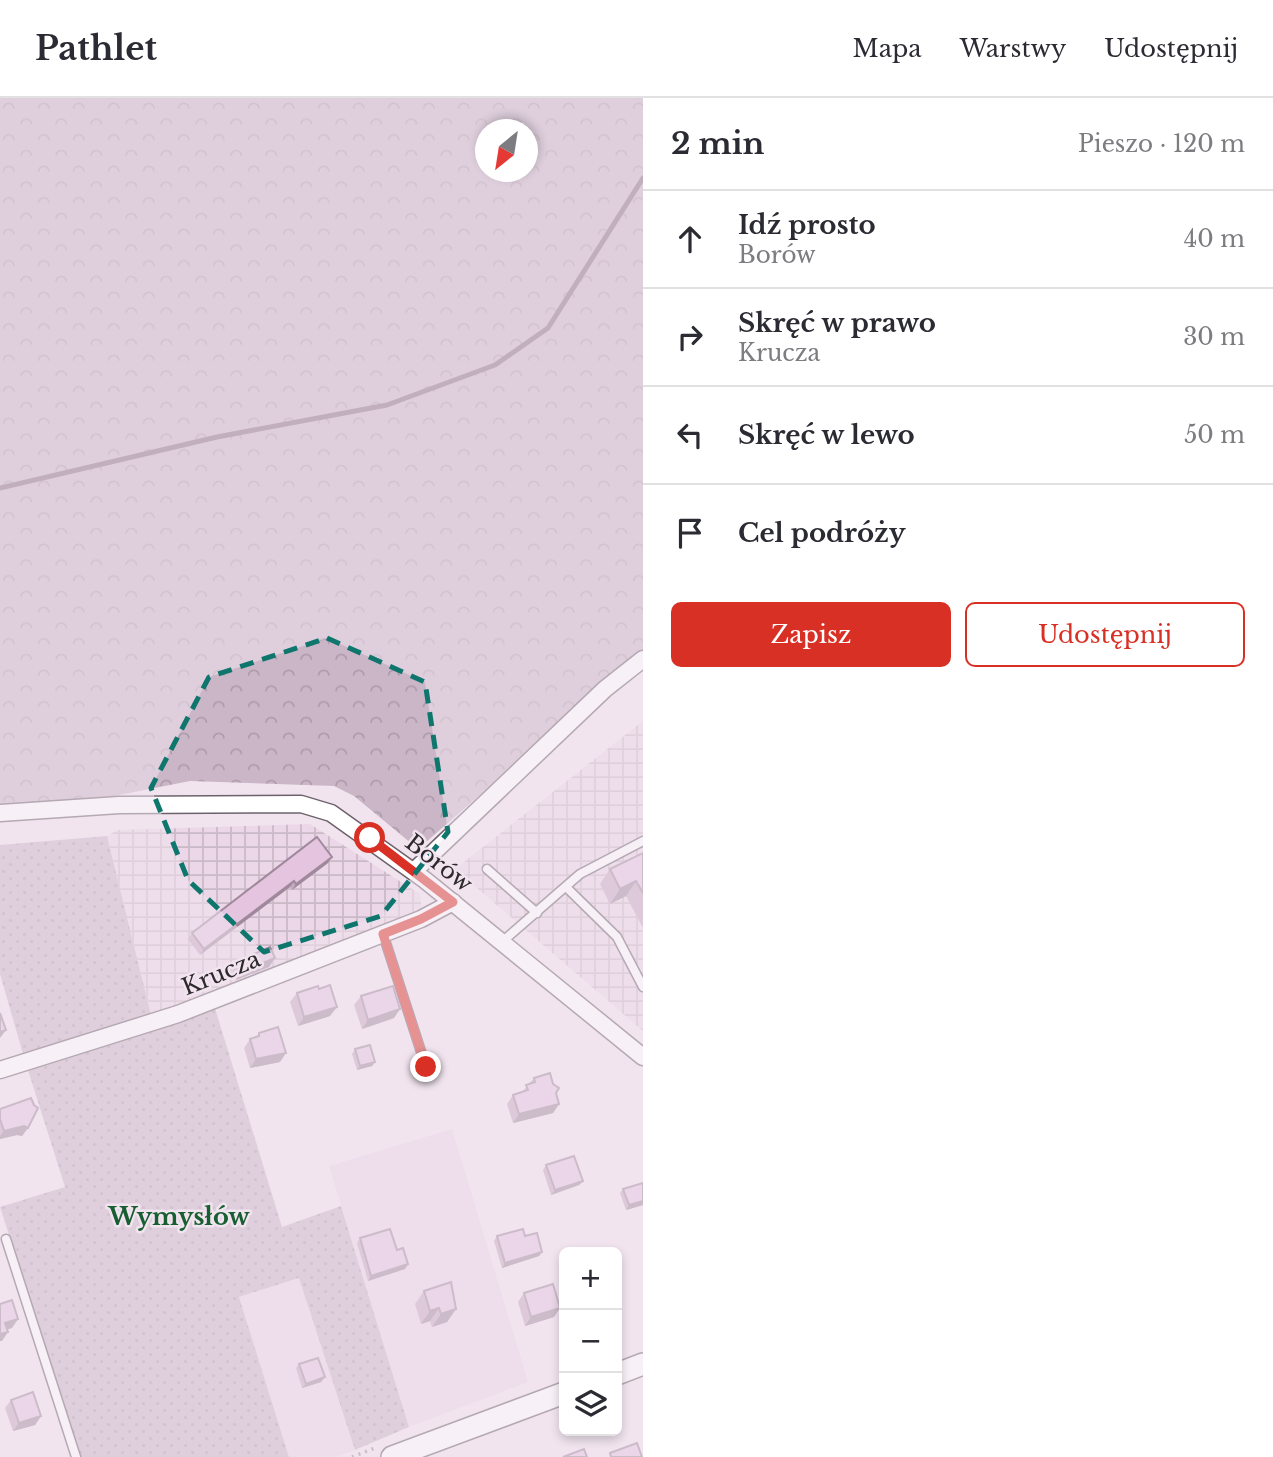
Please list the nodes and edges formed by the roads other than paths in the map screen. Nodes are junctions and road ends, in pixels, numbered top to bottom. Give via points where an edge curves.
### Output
1 (643, 659) edge
2 (0, 813) edge
3 (643, 841) edge
4 (487, 869) dead end
5 (414, 871) junction
6 (566, 887) junction
7 (453, 902) junction
8 (537, 913) junction
9 (383, 934) junction
10 (503, 942) junction
11 (643, 987) edge
12 (643, 1057) edge
13 (426, 1067) dead end
14 (0, 1070) edge
15 (6, 1239) dead end
16 (643, 1364) edge
17 (620, 1373) edge
18 (559, 1395) edge
19 (76, 1457) edge
20 (392, 1457) edge

1 - 5 street via 605,689
2 - 5 street, Borów via 119,805 301,804 331,813
3 - 6 lane via 580,874
4 - 8 lane
5 - 7 street, Borów
6 - 8 lane
6 - 11 lane via 617,937
7 - 9 street, Krucza
7 - 10 street, Borów
8 - 10 lane
9 - 13 lane
9 - 14 street, Krucza via 178,1014
10 - 12 street, Borów
15 - 19 lane
16 - 17 street
18 - 20 street

